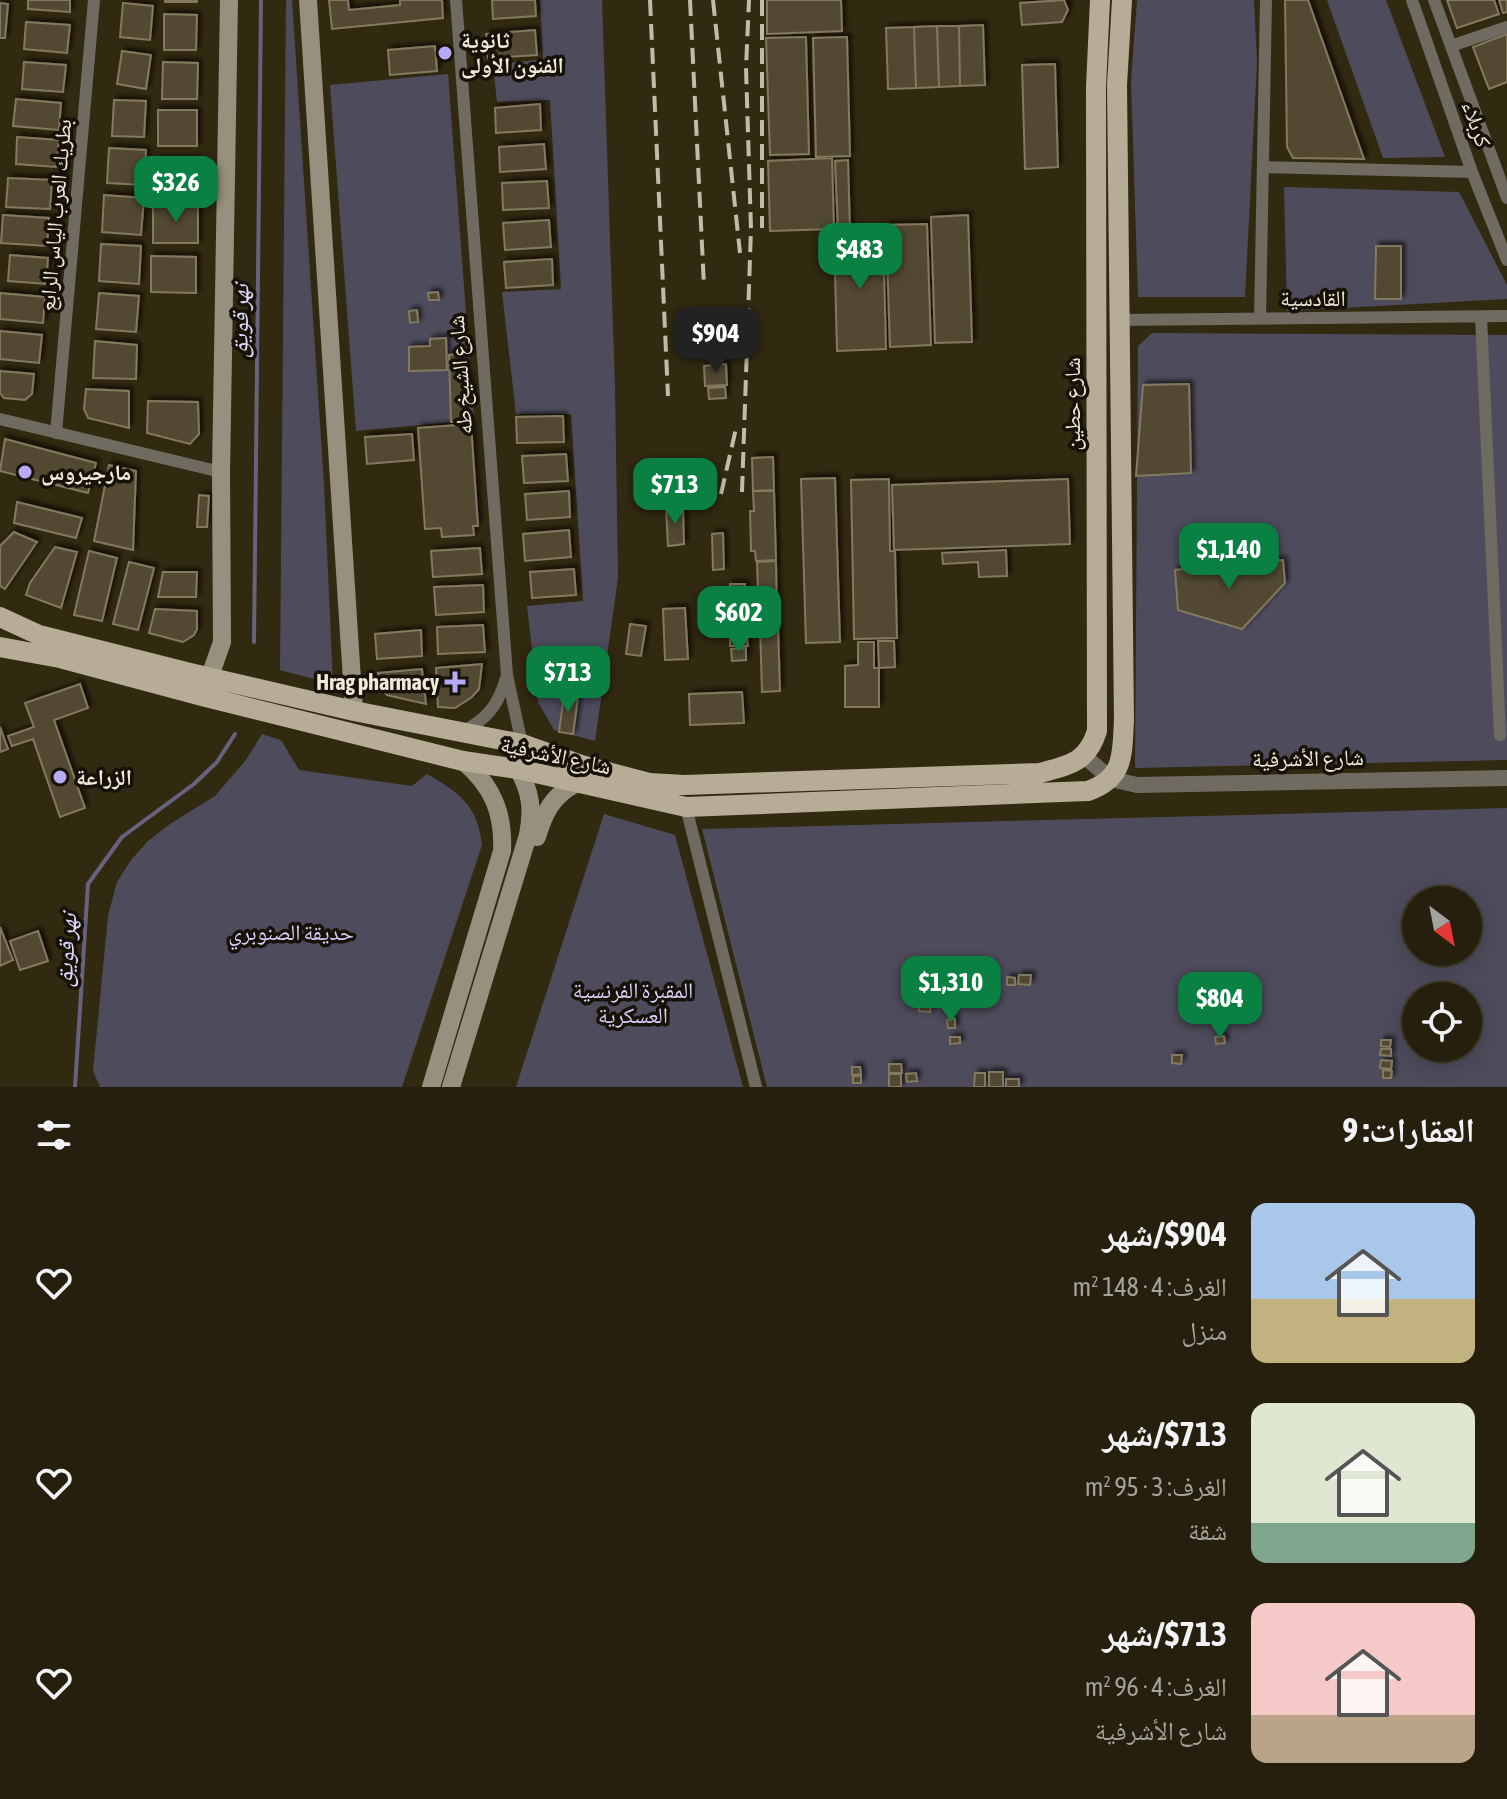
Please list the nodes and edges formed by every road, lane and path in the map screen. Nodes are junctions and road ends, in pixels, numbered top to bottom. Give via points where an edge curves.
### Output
1 (94, 0) edge
2 (229, 0) edge
3 (308, 0) edge
4 (456, 0) edge
5 (1100, 0) edge
6 (1122, 0) edge
7 (1266, 0) edge
8 (1412, 0) edge
9 (1434, 0) edge
10 (1507, 27) edge
11 (1451, 46) junction
12 (1263, 167) junction
13 (1472, 172) junction
14 (1507, 198) edge
15 (1507, 260) edge
16 (1507, 316) edge
17 (1481, 317) junction
18 (1260, 319) junction
19 (1119, 320) junction
20 (0, 419) edge
21 (56, 433) junction
22 (221, 472) junction
23 (0, 617) edge
24 (0, 647) edge
25 (507, 675) junction
26 (210, 676) junction
27 (354, 711) junction
28 (460, 733) junction
29 (1500, 735) dead end
30 (522, 744) junction
31 (1084, 756) junction
32 (463, 761) junction
33 (518, 769) junction
34 (1507, 778) edge
35 (1111, 779) junction
36 (575, 784) junction
37 (686, 807) junction
38 (508, 897) junction
39 (431, 1087) edge
40 (451, 1087) edge
41 (756, 1087) edge

1 - 21 street, بطريك العرب الياس الرابع
2 - 22 main road
3 - 27 main road
4 - 25 street, شارع الشيخ طه
5 - 31 main road, شارع حطين via 1097,731
6 - 19 main road via 1117,85
7 - 12 street
8 - 13 street, كربلاء
9 - 11 street, كربلاء
10 - 11 street
11 - 14 street, كربلاء
12 - 13 street
12 - 18 street
13 - 15 street, كربلاء
16 - 17 street, القادسية
17 - 18 street, القادسية
17 - 29 street
18 - 19 street, القادسية
19 - 35 main road via 1124,720 1120,763
20 - 21 street
21 - 22 street
22 - 26 main road via 222,642
23 - 26 main road, شارع الأشرفية via 39,635
24 - 32 main road, شارع الأشرفية
25 - 28 street via 492,712
25 - 30 street, شارع الشيخ طه
26 - 27 main road, شارع الأشرفية
27 - 28 main road, شارع الأشرفية
28 - 30 main road, شارع الأشرفية
30 - 31 main road, شارع الأشرفية via 649,783 684,785 1040,773
30 - 33 main road
31 - 35 street
32 - 33 main road, شارع الأشرفية
32 - 39 main road via 495,800 502,851
33 - 36 main road, شارع الأشرفية
33 - 38 main road via 532,805
34 - 35 street, شارع الأشرفية via 1137,785
35 - 37 main road, شارع الأشرفية via 1088,791
36 - 37 main road, شارع الأشرفية
36 - 38 main road via 546,810 525,869
37 - 41 street
38 - 40 main road

